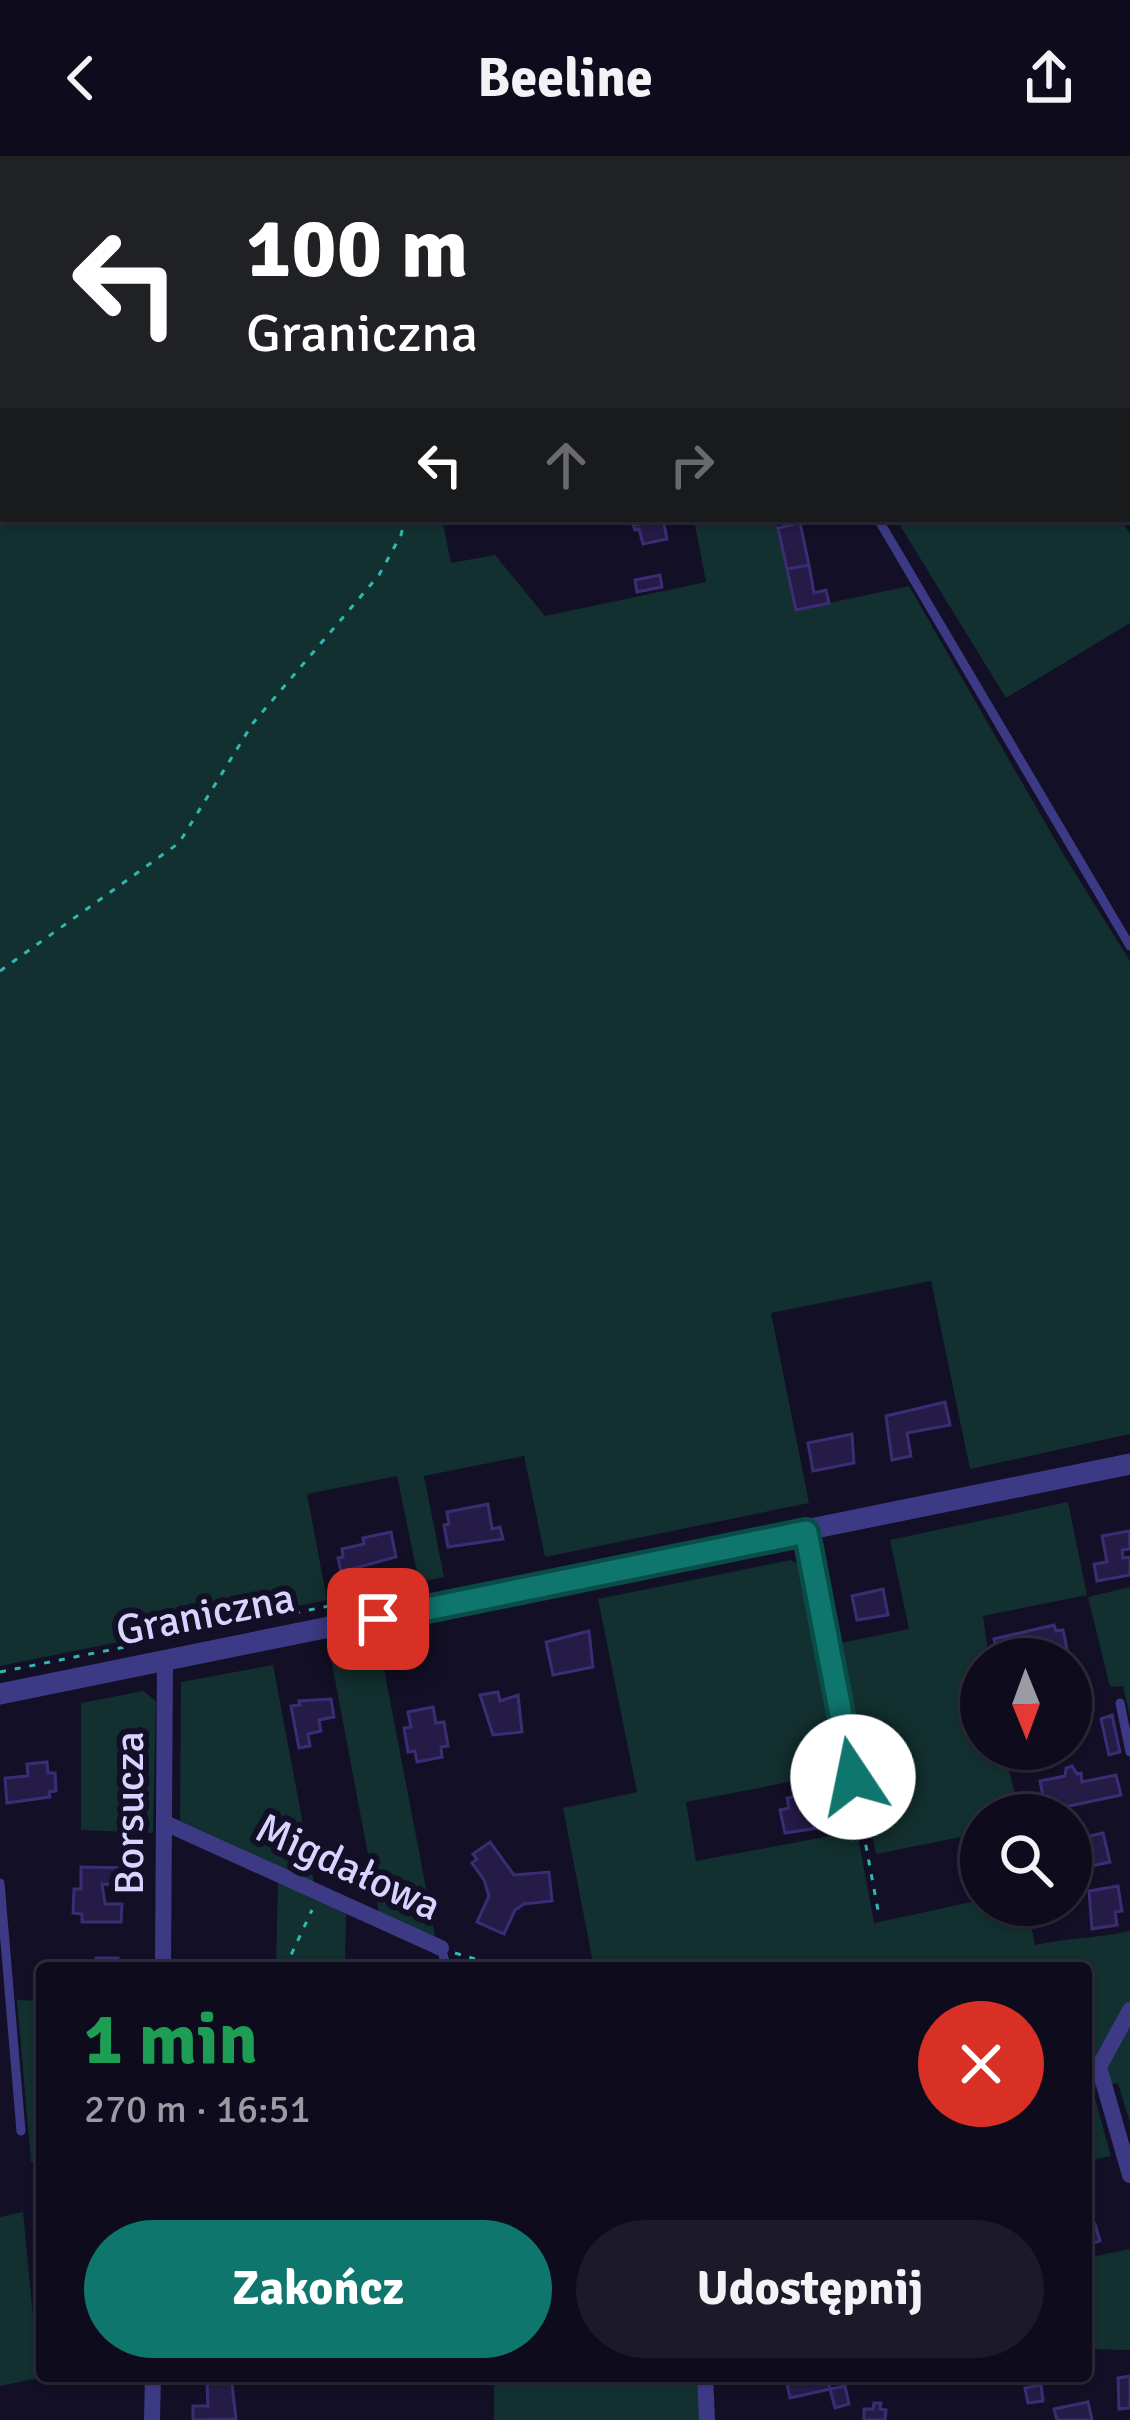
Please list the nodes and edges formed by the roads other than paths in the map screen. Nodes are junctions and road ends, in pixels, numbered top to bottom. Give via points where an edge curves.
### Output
1 (880, 522) edge
2 (1130, 946) edge
3 (1130, 1464) edge
4 (806, 1532) junction
5 (165, 1659) junction
6 (0, 1694) edge
7 (1120, 1703) dead end
8 (1130, 1752) edge
9 (861, 1818) road end
10 (166, 1823) junction
11 (0, 1883) edge
12 (441, 1948) joint
13 (163, 1962) edge
14 (445, 1962) edge
15 (1130, 2010) edge
16 (21, 2131) dead end
17 (1130, 2176) edge
18 (153, 2382) edge
19 (705, 2382) edge
20 (152, 2420) edge
21 (707, 2420) edge

1 - 2 lane
3 - 4 street, Graniczna
4 - 5 street, Graniczna
4 - 9 lane
5 - 6 street, Graniczna
5 - 10 street, Borsucza
7 - 8 lane
10 - 12 street, Migdałowa
10 - 13 street, Borsucza
11 - 16 lane
12 - 14 lane
15 - 17 street via 1099,2067
18 - 20 street
19 - 21 street

